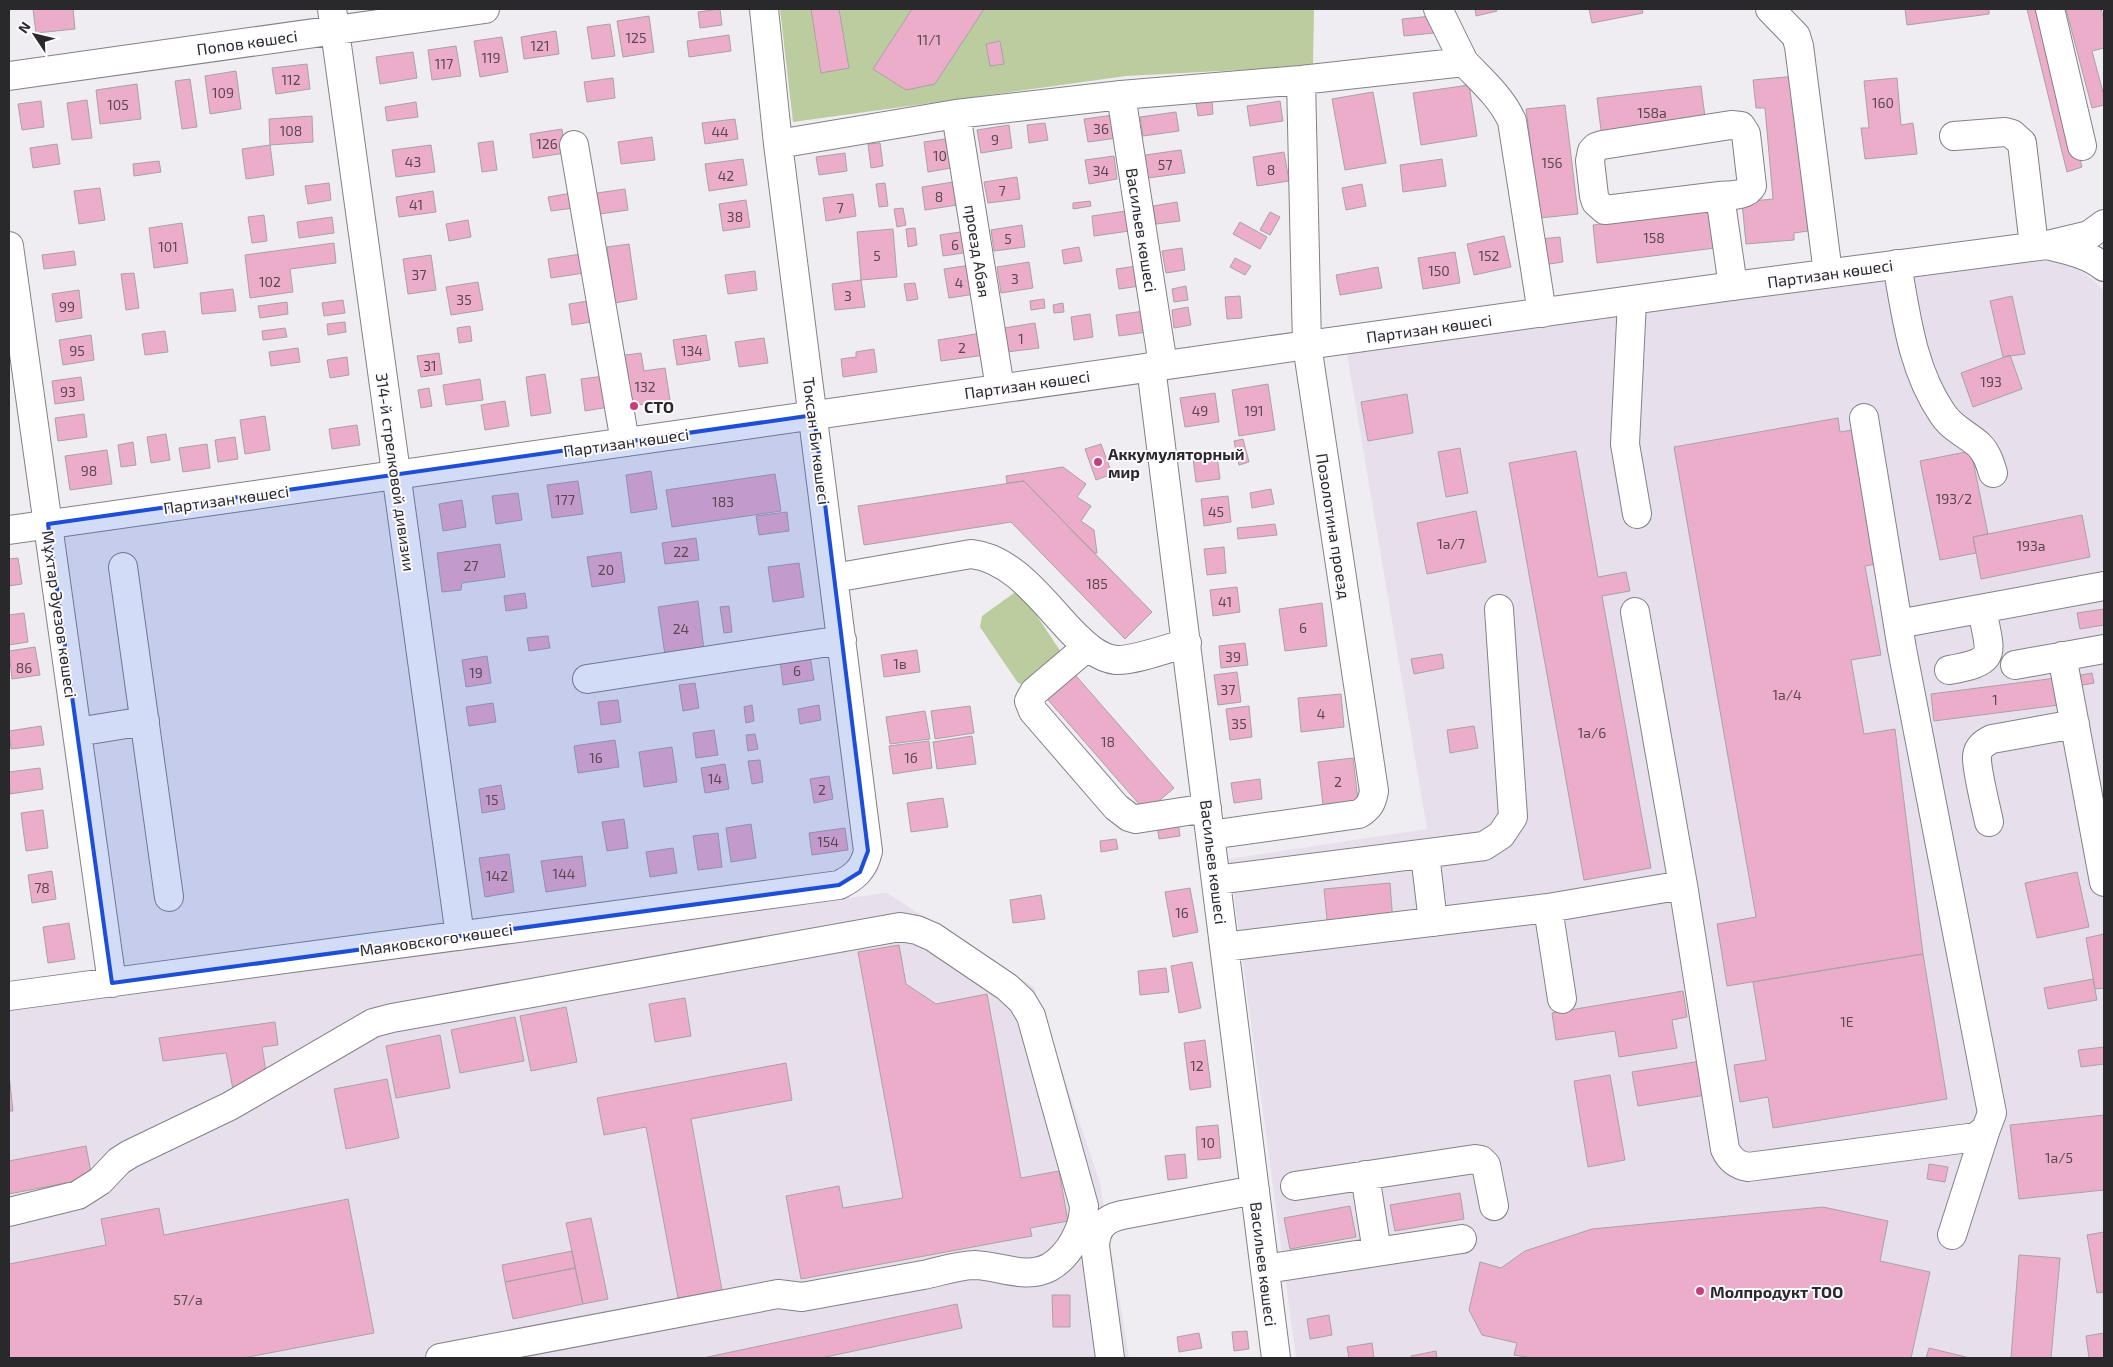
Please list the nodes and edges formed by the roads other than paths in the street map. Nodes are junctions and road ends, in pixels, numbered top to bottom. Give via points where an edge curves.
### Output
1 (485, 9) edge
2 (764, 9) edge
3 (1438, 9) edge
4 (1770, 9) edge
5 (2050, 9) edge
6 (333, 19) edge
7 (1464, 62) junction
8 (9, 76) edge
9 (1301, 80) junction
10 (1121, 95) junction
11 (956, 114) junction
12 (1954, 136) dead end
13 (778, 144) junction
14 (574, 145) dead end
15 (2082, 146) dead end
16 (1720, 196) junction
17 (2104, 224) edge
18 (9, 246) edge
19 (2040, 246) junction
20 (1897, 264) junction
21 (2104, 267) edge
22 (1828, 273) junction
23 (1733, 286) junction
24 (1632, 301) junction
25 (1542, 313) junction
26 (1307, 345) junction
27 (1157, 366) junction
28 (1000, 388) junction
29 (814, 415) junction
30 (1864, 418) dead end
31 (625, 442) junction
32 (1993, 473) dead end
33 (396, 474) junction
34 (1637, 514) dead end
35 (48, 524) junction
36 (9, 530) edge
37 (123, 567) dead end
38 (834, 578) junction
39 (2104, 586) edge
40 (1499, 609) dead end
41 (1982, 609) junction
42 (1635, 612) dead end
43 (1898, 624) junction
44 (842, 640) junction
45 (1187, 644) junction
46 (1087, 647) junction
47 (2104, 648) edge
48 (2062, 656) junction
49 (2015, 665) dead end
50 (1949, 670) dead end
51 (587, 679) dead end
52 (145, 721) junction
53 (2075, 724) junction
54 (76, 732) junction
55 (1207, 808) junction
56 (1989, 822) dead end
57 (1210, 835) junction
58 (1425, 854) junction
59 (860, 872) joint
60 (1216, 880) junction
61 (2104, 882) edge
62 (1683, 885) junction
63 (169, 897) dead end
64 (1548, 908) junction
65 (1433, 922) junction
66 (460, 936) junction
67 (1224, 947) junction
68 (112, 983) junction
69 (9, 996) edge
70 (1562, 999) dead end
71 (1986, 1129) junction
72 (1365, 1175) junction
73 (1295, 1186) dead end
74 (1255, 1190) junction
75 (1494, 1206) dead end
76 (9, 1212) edge
77 (1952, 1235) dead end
78 (1462, 1239) dead end
79 (1377, 1252) junction
80 (1265, 1269) junction
81 (440, 1358) edge
82 (1110, 1358) edge
83 (1276, 1358) edge

1 - 6 street, Попов көшесі
2 - 13 street, Токсан Би көшесі
3 - 7 street
4 - 22 street via 1796,36 1799,46
5 - 15 street
6 - 8 street, Попов көшесі
6 - 33 street, 314-й стрелковой дивизии
7 - 9 street
7 - 25 street via 1496,95 1512,121
9 - 10 street
9 - 26 street, Позолотина проезд
10 - 11 street
10 - 27 street, Васильев көшесі
11 - 13 street
11 - 28 street, проезд Абая
12 - 19 street via 2005,132 2022,143
13 - 29 street, Токсан Би көшесі
14 - 31 street
16 - 16 street via 1746,192 1752,186 1746,134 1741,126 1602,145 1590,155 1594,196 1605,210
16 - 23 street
17 - 19 street, Партизан көшесі via 2089,235
18 - 35 street, Мұхтар Әуезов көшесі
19 - 20 street, Партизан көшесі
19 - 21 street via 2084,256
20 - 22 street, Партизан көшесі
20 - 32 street via 1919,368 1941,413 1980,446
22 - 23 street, Партизан көшесі
23 - 24 street, Партизан көшесі
24 - 25 street, Партизан көшесі
24 - 34 street via 1625,444
25 - 26 street, Партизан көшесі
26 - 27 street, Партизан көшесі
26 - 57 street, Позолотина проезд via 1373,800 1368,808 1350,816
27 - 28 street, Партизан көшесі
27 - 45 street, Васильев көшесі
28 - 29 street, Партизан көшесі
29 - 31 street, Партизан көшесі
29 - 38 street, Токсан Би көшесі
30 - 43 street
31 - 33 street, Партизан көшесі
33 - 35 street, Партизан көшесі
33 - 66 street, 314-й стрелковой дивизии
35 - 36 street, Партизан көшесі
35 - 54 street, Мұхтар Әуезов көшесі
37 - 52 street
38 - 44 street, Токсан Би көшесі
38 - 46 street via 970,554 981,555 1020,578
39 - 41 street
40 - 58 street via 1513,817 1501,835 1484,846
41 - 43 street
41 - 50 street via 1989,648 1987,655 1977,664
42 - 62 street
43 - 71 street via 1992,1113
44 - 51 street
44 - 59 street, Токсан Би көшесі via 868,851
45 - 46 street via 1123,660 1104,657
45 - 55 street, Васильев көшесі
46 - 55 street via 1034,692 1029,701 1033,711 1116,807 1129,817 1144,818
47 - 48 street
48 - 49 street
48 - 53 street
52 - 54 street
52 - 63 street
53 - 56 street via 1984,742 1977,761
53 - 61 street
54 - 68 street, Мұхтар Әуезов көшесі
55 - 57 street, Васильев көшесі
57 - 60 street, Васильев көшесі
58 - 60 street
58 - 65 street
59 - 66 street, Маяковского көшесі via 839,885
60 - 67 street, Васильев көшесі
62 - 64 street
62 - 71 street via 1725,1149 1734,1162 1748,1168 1976,1137
64 - 65 street
64 - 70 street
65 - 67 street
66 - 68 street, Маяковского көшесі
67 - 74 street, Васильев көшесі
68 - 69 street, Маяковского көшесі
71 - 77 street
72 - 73 street
72 - 75 street via 1480,1160 1488,1171
72 - 79 street
74 - 80 street, Васильев көшесі
74 - 82 street via 1122,1215 1110,1218 1101,1226 1095,1246
76 - 81 street via 88,1190 130,1154 230,1106 373,1023 392,1018 900,926 941,942 1007,988 1022,1001 1031,1016 1084,1206 1079,1233 1050,1267 1023,1273 974,1265 802,1297 778,1294
78 - 79 street
79 - 80 street
80 - 83 street, Васильев көшесі

